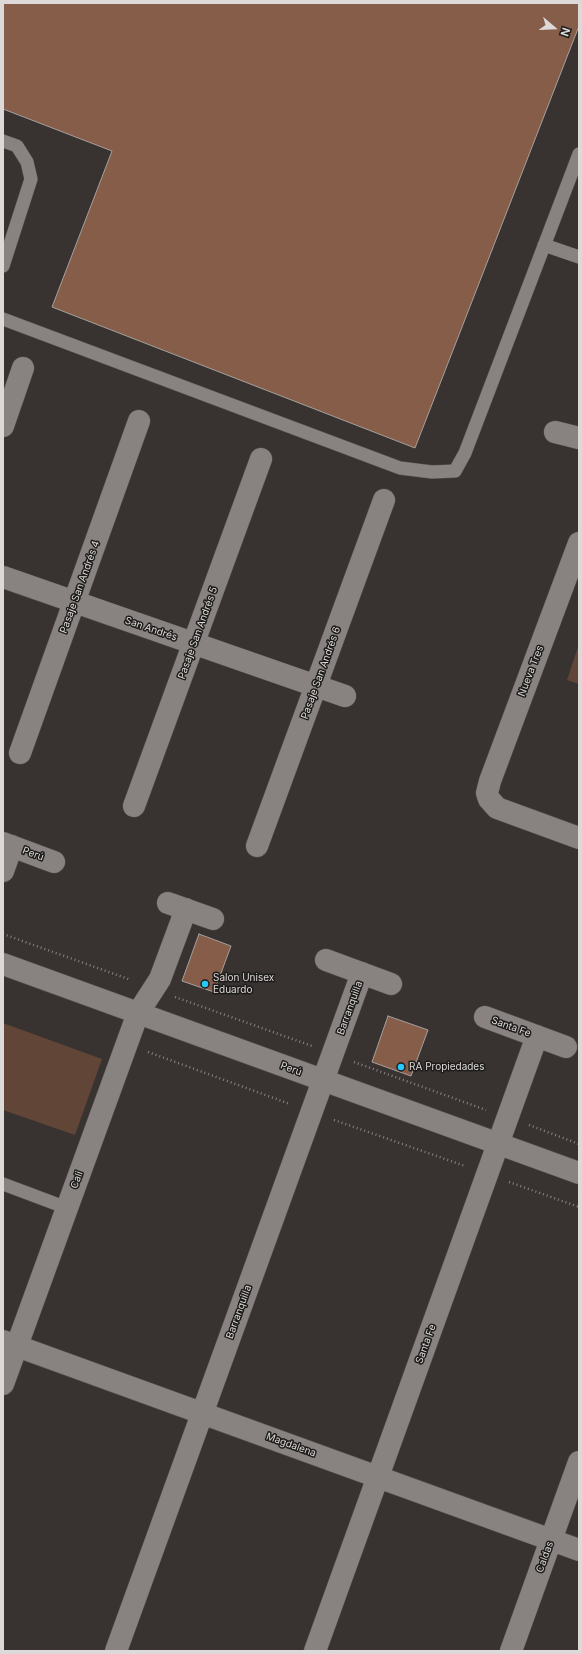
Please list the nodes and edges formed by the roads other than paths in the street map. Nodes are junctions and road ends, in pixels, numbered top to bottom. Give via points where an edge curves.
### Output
1 (3, 141) edge
2 (579, 154) edge
3 (544, 245) junction
4 (579, 257) edge
5 (3, 266) edge
6 (3, 319) edge
7 (23, 368) dead end
8 (139, 421) dead end
9 (3, 426) edge
10 (555, 432) dead end
11 (579, 438) edge
12 (261, 459) dead end
13 (384, 500) dead end
14 (579, 543) edge
15 (3, 577) edge
16 (74, 602) junction
17 (194, 643) junction
18 (317, 686) junction
19 (345, 696) dead end
20 (20, 753) dead end
21 (134, 806) dead end
22 (579, 838) edge
23 (8, 845) edge
24 (258, 846) dead end
25 (54, 862) dead end
26 (3, 871) edge
27 (213, 919) dead end
28 (326, 960) dead end
29 (3, 964) edge
30 (362, 973) junction
31 (391, 984) dead end
32 (138, 1013) junction
33 (485, 1017) dead end
34 (537, 1036) junction
35 (566, 1047) dead end
36 (323, 1081) junction
37 (498, 1144) junction
38 (579, 1173) edge
39 (3, 1184) edge
40 (67, 1208) junction
41 (10, 1344) edge
42 (3, 1384) edge
43 (202, 1413) junction
44 (579, 1462) edge
45 (378, 1477) junction
46 (551, 1540) junction
47 (579, 1550) edge
48 (116, 1651) edge
49 (314, 1651) edge
50 (511, 1651) edge

1 - 5 lane via 17,146 27,162 32,179
2 - 3 lane
3 - 4 lane
3 - 6 lane via 465,453 455,472 400,468
7 - 9 street
8 - 16 street, Pasaje San Andrés 4
10 - 11 street
12 - 17 street, Pasaje San Andrés 5
13 - 18 street, Pasaje San Andrés 6
14 - 22 street, Nueva Tres via 488,787 489,799 502,811
15 - 16 street, San Andrés
16 - 17 street, San Andrés
16 - 20 street, Pasaje San Andrés 4
17 - 18 street, San Andrés
17 - 21 street, Pasaje San Andrés 5
18 - 19 street, San Andrés
18 - 24 street, Pasaje San Andrés 6
23 - 25 street, Perú
23 - 26 street, Perú
27 - 32 street, Cali via 177,906 157,984
28 - 30 street, Barranquilla
29 - 32 street, Perú
30 - 31 street, Barranquilla
30 - 36 street, Barranquilla
32 - 36 street, Perú
32 - 40 street, Cali
33 - 34 street, Santa Fe
34 - 35 street, Santa Fe
34 - 37 street, Santa Fe
36 - 37 street, Perú
36 - 43 street, Barranquilla
37 - 38 street, Perú
37 - 45 street, Santa Fe
39 - 40 lane
40 - 41 street, Cali
41 - 42 street, Cali
41 - 43 street, Magdalena
43 - 45 street, Magdalena
43 - 48 street, Barranquilla
44 - 46 street, Caldas
45 - 46 street, Magdalena
45 - 49 street, Santa Fe
46 - 47 street, Magdalena
46 - 50 street, Caldas

